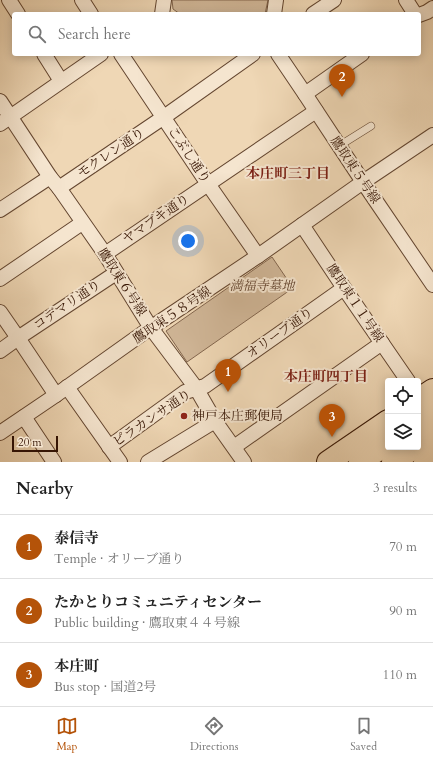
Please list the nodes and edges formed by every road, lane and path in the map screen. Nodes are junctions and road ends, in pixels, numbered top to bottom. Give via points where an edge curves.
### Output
1 (9, 0) edge
2 (82, 0) edge
3 (164, 0) edge
4 (276, 0) edge
5 (334, 0) edge
6 (406, 0) edge
7 (17, 12) edge
8 (90, 12) edge
9 (162, 12) edge
10 (274, 12) edge
11 (316, 12) edge
12 (426, 14) edge
13 (45, 56) edge
14 (98, 56) edge
15 (122, 56) edge
16 (250, 56) edge
17 (279, 56) edge
18 (359, 56) edge
19 (61, 81) junction
20 (305, 94) junction
21 (0, 101) edge
22 (316, 112) junction
23 (164, 117) junction
24 (5, 120) edge
25 (371, 126) dead end
26 (433, 135) edge
27 (339, 146) junction
28 (50, 177) junction
29 (363, 182) junction
30 (208, 184) junction
31 (59, 188) junction
32 (0, 210) edge
33 (82, 223) junction
34 (302, 225) junction
35 (104, 254) junction
36 (258, 256) junction
37 (116, 273) junction
38 (0, 279) edge
39 (433, 285) edge
40 (344, 288) junction
41 (0, 312) edge
42 (151, 328) junction
43 (18, 338) junction
44 (382, 343) junction
45 (0, 351) edge
46 (196, 388) junction
47 (61, 391) junction
48 (422, 396) edge
49 (419, 414) edge
50 (24, 417) junction
51 (215, 422) junction
52 (385, 423) edge
53 (0, 433) edge
54 (433, 435) edge
55 (421, 443) edge
56 (385, 445) edge
57 (109, 447) junction
58 (234, 447) junction
59 (411, 450) edge
60 (433, 456) edge
61 (54, 462) edge
62 (120, 462) edge
63 (148, 462) edge
64 (244, 462) edge
65 (328, 462) edge
66 (360, 462) edge
67 (393, 462) edge
68 (425, 462) edge

1 - 7 street
2 - 8 street
3 - 9 street
4 - 10 street
5 - 11 street
6 - 12 street
13 - 19 street
14 - 19 street
15 - 23 street, こぶし通り
16 - 23 street, モクレン通り
17 - 20 street, 鷹取東５号線
18 - 20 street
19 - 24 street
20 - 22 street, 鷹取東５号線
21 - 24 street, 鷹取東６号線
22 - 27 street, 鷹取東５号線
22 - 30 street, ヤマブキ通り
23 - 30 street, こぶし通り
23 - 31 street, モクレン通り
24 - 28 street, 鷹取東６号線
25 - 27 lane
26 - 29 street, 鷹取東５８号線
27 - 29 street, 鷹取東５号線
28 - 31 street, 鷹取東６号線
28 - 32 street
29 - 34 street, 鷹取東５８号線
29 - 39 street, 鷹取東５号線
30 - 35 street, ヤマブキ通り
30 - 36 street, こぶし通り
31 - 33 street, 鷹取東６号線
33 - 35 street, 鷹取東６号線
33 - 38 street
34 - 36 street, 鷹取東５８号線
34 - 40 street, 鷹取東１１号線
35 - 37 street, 鷹取東６号線
36 - 42 street, 鷹取東５８号線
37 - 42 street, 鷹取東６号線
37 - 43 street, コデマリ通り
40 - 44 street, 鷹取東１１号線
40 - 46 street, オリーブ通り via 205,386
41 - 43 street
42 - 46 street, 鷹取東６号線
42 - 47 street, 鷹取東５８号線
43 - 45 street, コデマリ通り
43 - 47 street
44 - 48 street, 鷹取東１１号線
44 - 58 street
46 - 51 street, 鷹取東６号線
46 - 57 street, ピラカンサ通り via 185,392
47 - 50 street, 鷹取東５８号線
47 - 57 street
48 - 49 highway
50 - 53 street, 鷹取東５８号線
50 - 61 street
51 - 58 street, 鷹取東６号線
51 - 63 street
52 - 65 highway
54 - 55 highway
56 - 66 highway
57 - 62 street
58 - 64 street, 鷹取東６号線
59 - 67 highway
60 - 68 highway

